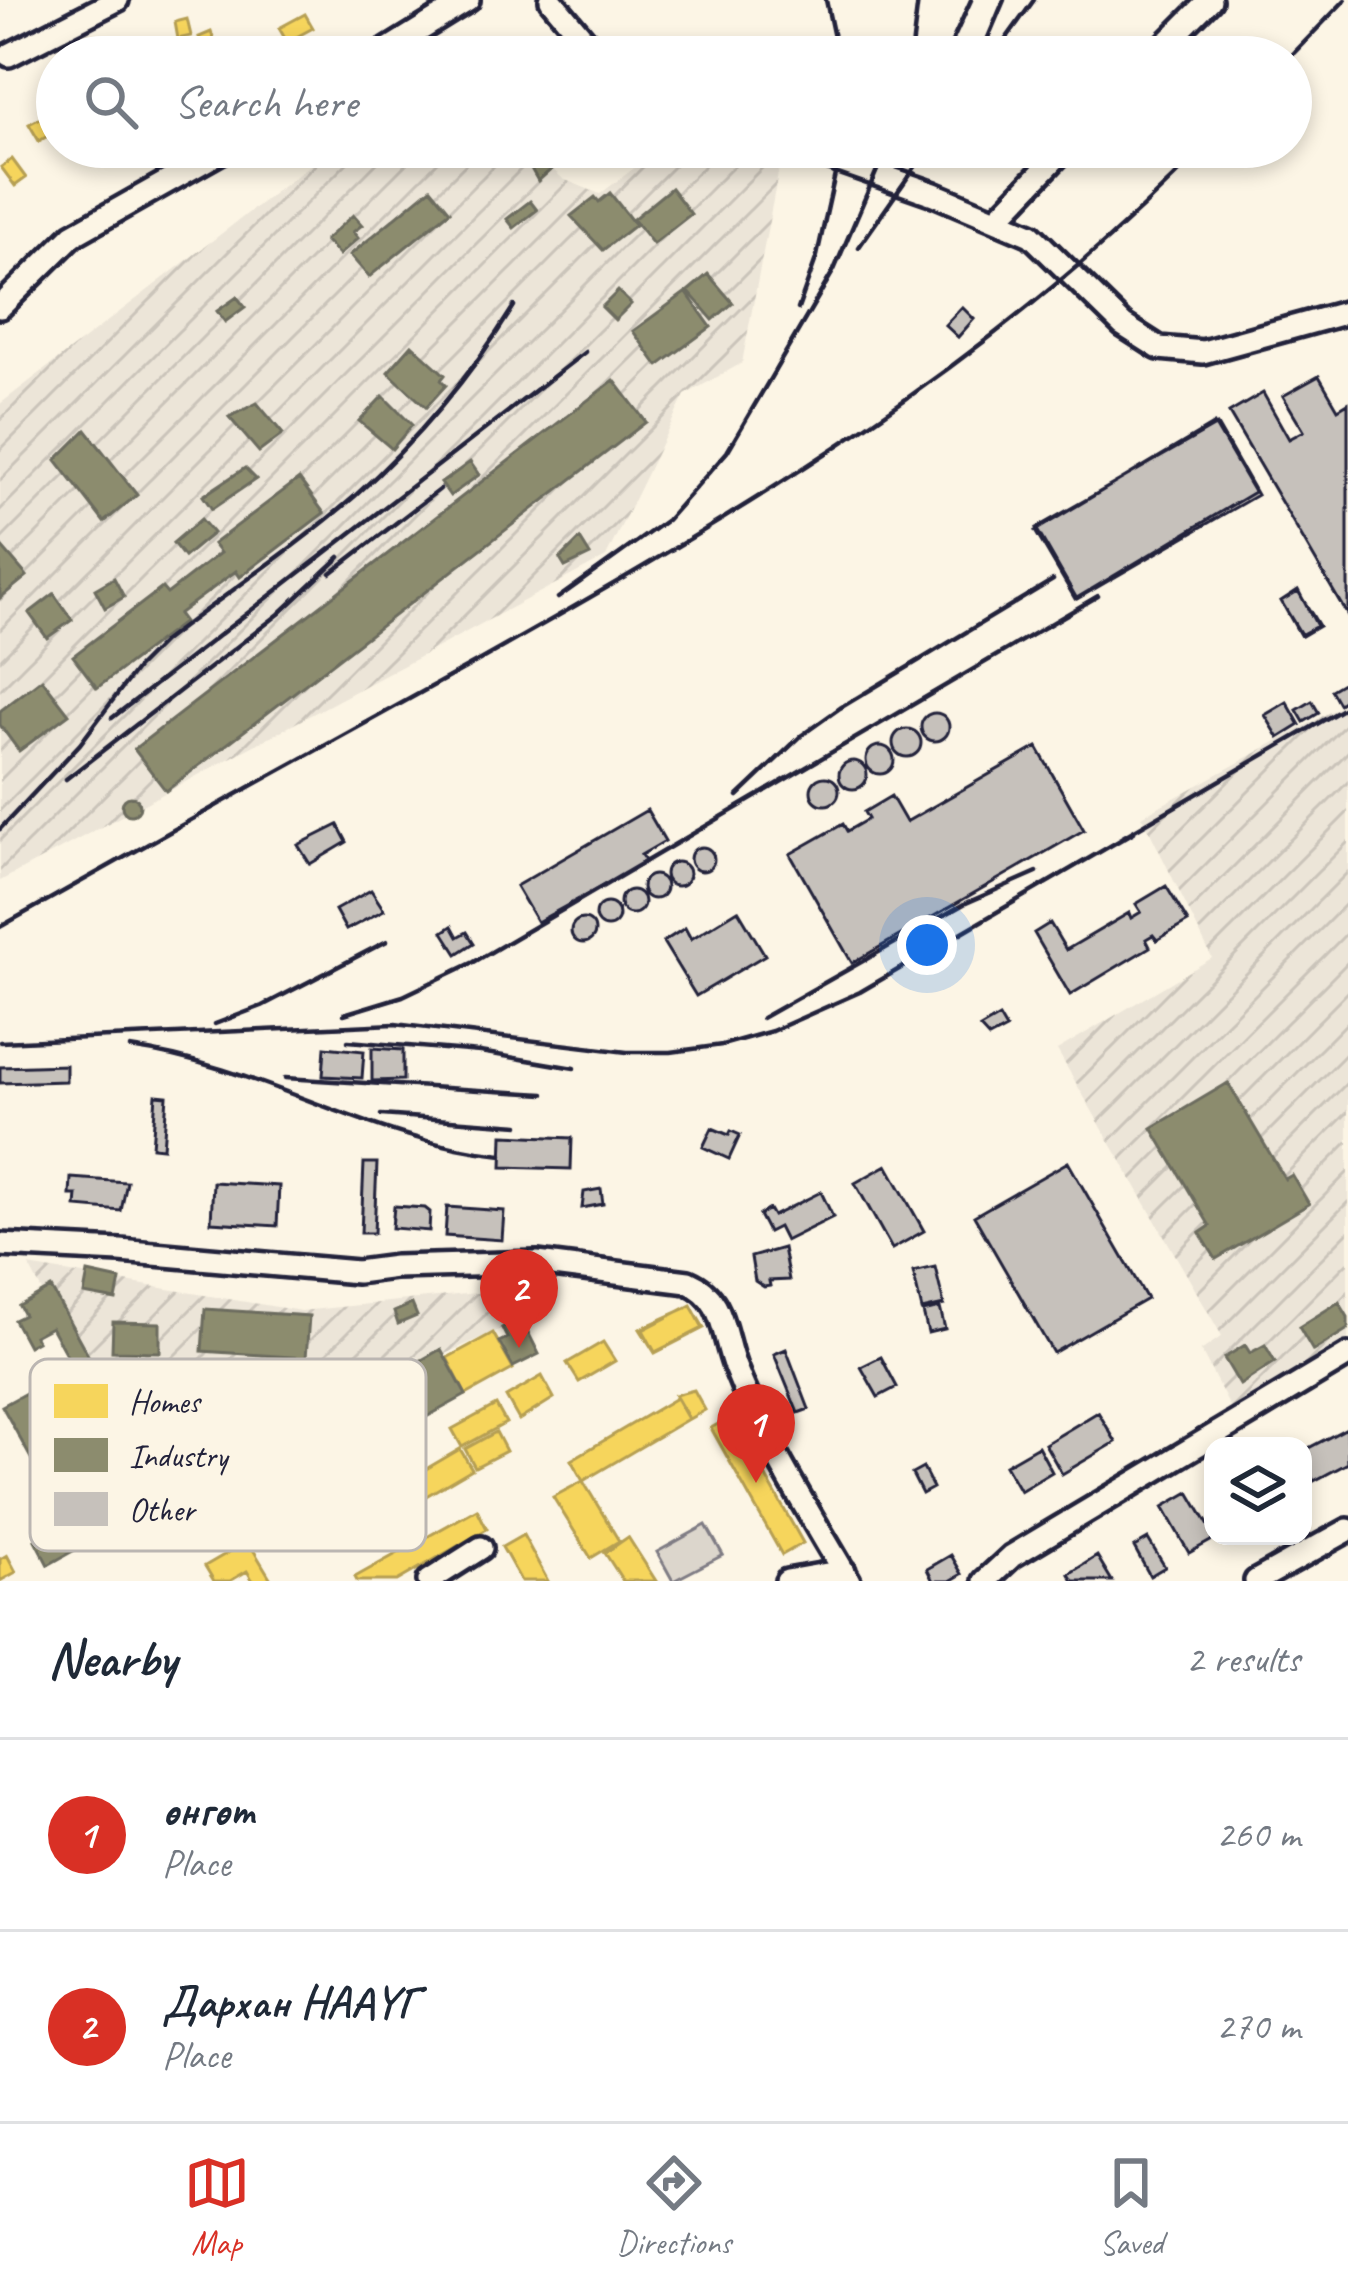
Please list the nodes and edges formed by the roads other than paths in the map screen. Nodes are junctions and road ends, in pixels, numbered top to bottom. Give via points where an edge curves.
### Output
1 (117, 0) edge
2 (551, 0) edge
3 (1210, 0) edge
4 (462, 1) edge
5 (48, 36) edge
6 (408, 36) edge
7 (581, 36) edge
8 (1174, 36) edge
9 (36, 42) edge
10 (9, 56) dead end
11 (192, 168) edge
12 (856, 168) edge
13 (1046, 168) edge
14 (996, 220) junction
15 (0, 307) edge
16 (1348, 312) edge
17 (0, 1245) edge
18 (1348, 1355) edge
19 (1348, 1529) edge
20 (481, 1548) dead end
21 (846, 1576) edge
22 (429, 1581) edge
23 (787, 1581) edge
24 (985, 1581) edge
25 (1256, 1581) edge

1 - 5 street
2 - 7 street
3 - 8 street
4 - 6 street
9 - 10 street
11 - 15 street via 73,235
12 - 14 street
13 - 14 street
14 - 16 street via 1030,235 1123,325 1159,348 1203,352
17 - 21 street via 357,1272 537,1263 688,1282 717,1303 746,1393
18 - 24 street via 1012,1556
19 - 25 street
20 - 22 street
21 - 23 street

